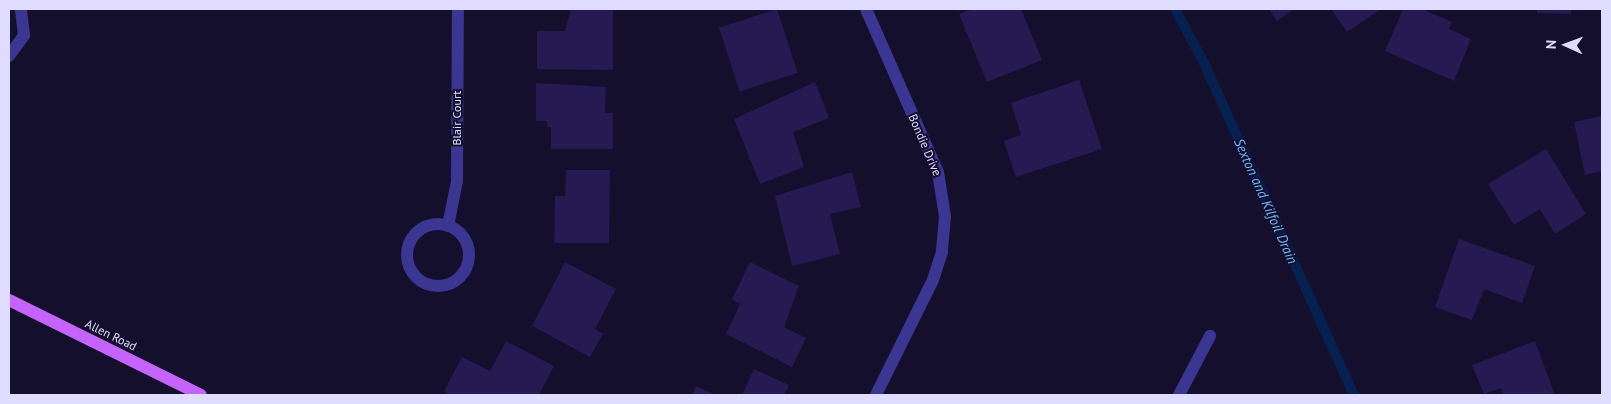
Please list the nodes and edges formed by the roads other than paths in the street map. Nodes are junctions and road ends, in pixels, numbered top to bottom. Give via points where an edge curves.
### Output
1 (21, 9) edge
2 (458, 9) edge
3 (866, 9) edge
4 (9, 56) edge
5 (448, 226) junction
6 (9, 300) edge
7 (1210, 336) dead end
8 (201, 395) edge
9 (876, 395) edge
10 (1179, 395) edge

1 - 4 street via 24,35
2 - 5 street, Blair Court via 457,181
3 - 9 street, Bondie Drive via 938,172 945,216 942,252 933,280
5 - 5 street via 429,226 409,246 409,265 430,286 451,284 469,259 464,239
6 - 8 main road, Allen Road
7 - 10 street

